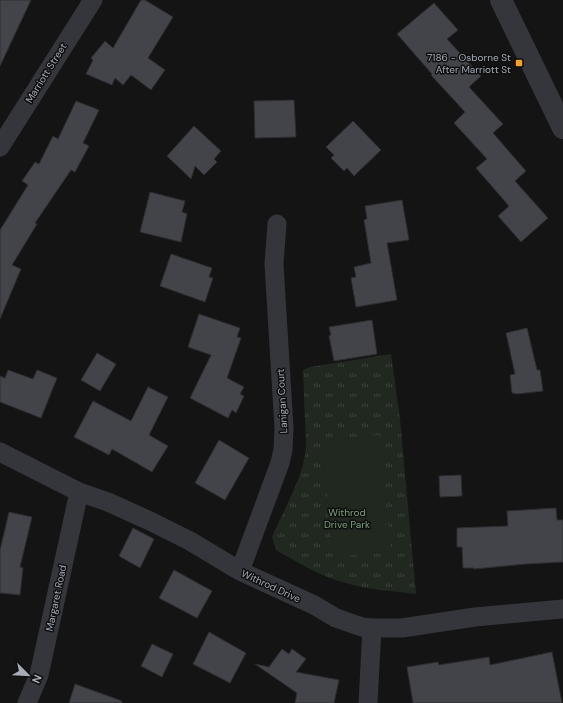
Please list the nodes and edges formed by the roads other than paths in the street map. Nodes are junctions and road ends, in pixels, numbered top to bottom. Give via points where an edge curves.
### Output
1 (93, 0) edge
2 (501, 0) edge
3 (563, 128) edge
4 (0, 147) edge
5 (277, 224) dead end
6 (0, 452) edge
7 (79, 492) junction
8 (240, 571) junction
9 (563, 610) edge
10 (372, 628) junction
11 (27, 703) edge
12 (368, 703) edge

1 - 4 street, Marriott Street
2 - 3 street
5 - 8 street, Lanigan Court via 274,264 284,428 283,450
6 - 7 street, Withrod Drive
7 - 8 street, Withrod Drive via 150,521
7 - 11 street, Margaret Road via 39,675
8 - 10 street, Withrod Drive via 314,605 336,618
9 - 10 street, Withrod Drive via 475,617 402,628
10 - 12 street

